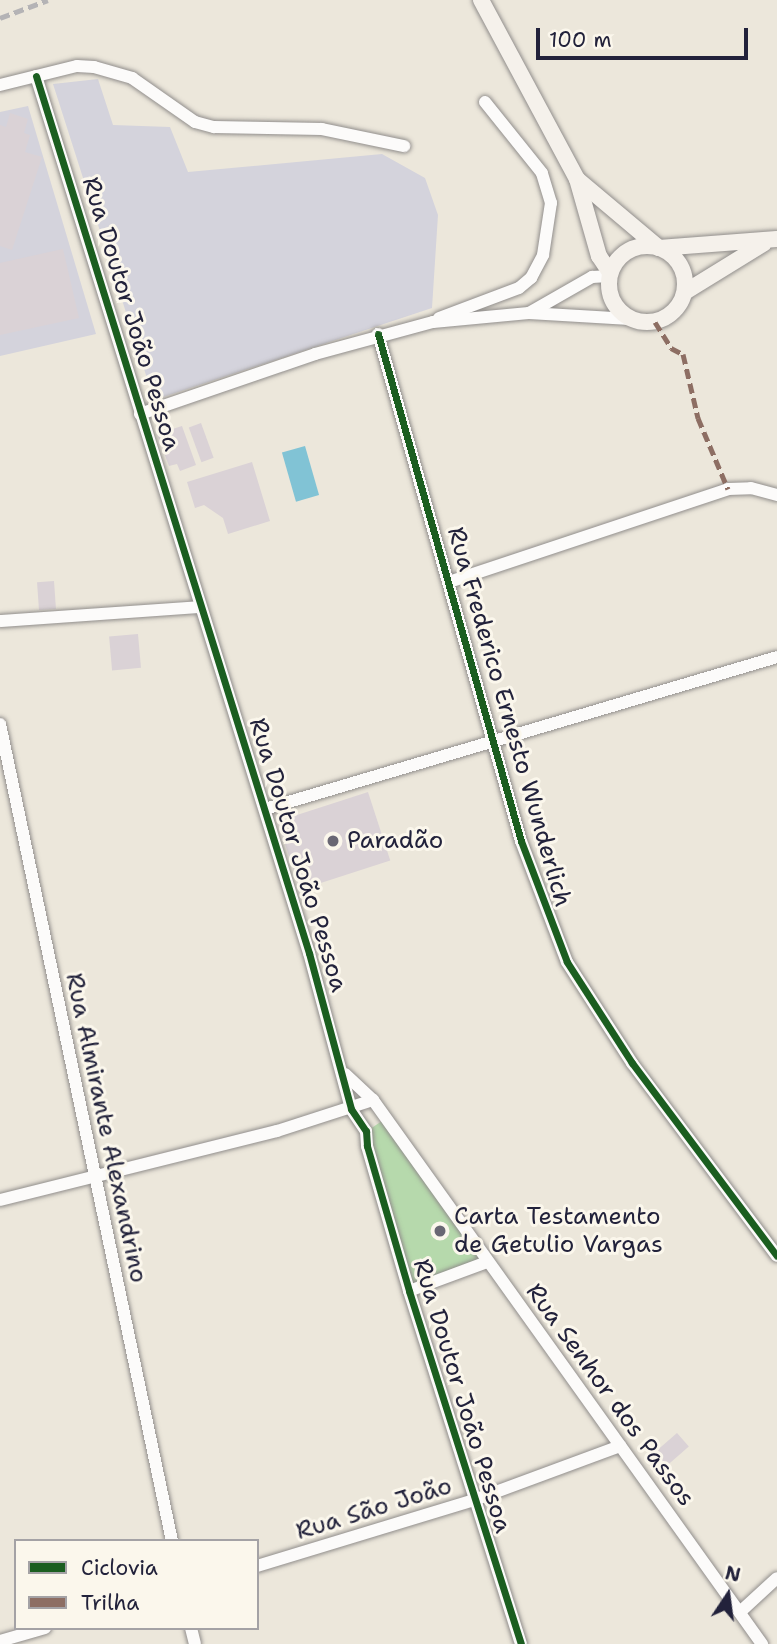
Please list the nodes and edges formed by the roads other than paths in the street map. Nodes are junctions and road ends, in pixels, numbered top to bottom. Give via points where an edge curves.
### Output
1 (481, 0) edge
2 (36, 76) junction
3 (0, 85) edge
4 (485, 102) dead end
5 (404, 146) dead end
6 (577, 179) junction
7 (772, 240) edge
8 (659, 248) junction
9 (609, 273) junction
10 (685, 292) junction
11 (529, 313) junction
12 (630, 319) junction
13 (433, 322) junction
14 (378, 334) junction
15 (140, 414) junction
16 (777, 495) edge
17 (449, 582) junction
18 (200, 607) junction
19 (0, 621) edge
20 (777, 657) edge
21 (0, 724) edge
22 (491, 741) junction
23 (265, 809) junction
24 (345, 1074) junction
25 (373, 1100) junction
26 (351, 1109) junction
27 (386, 1118) junction
28 (366, 1131) junction
29 (94, 1176) junction
30 (0, 1200) edge
31 (777, 1256) edge
32 (487, 1262) junction
33 (409, 1291) junction
34 (620, 1446) junction
35 (474, 1500) junction
36 (172, 1539) edge
37 (259, 1565) edge
38 (777, 1578) edge
39 (740, 1612) junction
40 (38, 1630) edge
41 (0, 1641) edge
42 (521, 1644) edge
43 (762, 1644) edge

1 - 6 main road
2 - 3 street
2 - 5 street via 77,66 114,71 132,78 195,122 214,127 322,129
2 - 15 street, Rua Doutor João Pessoa
4 - 13 street via 542,173 551,203 543,255 531,278 519,288
6 - 8 main road
6 - 9 main road via 599,256
7 - 8 main road
7 - 10 main road
8 - 9 main road via 632,249
8 - 10 main road via 683,270
9 - 11 street via 592,276
9 - 12 main road via 610,297
10 - 12 main road via 668,317 655,322
11 - 12 street
11 - 13 street
13 - 14 street
14 - 15 street
14 - 17 street, Rua Frederico Ernesto Wunderlich
15 - 18 street, Rua Doutor João Pessoa
16 - 17 street via 751,488 728,489
17 - 22 street, Rua Frederico Ernesto Wunderlich
18 - 19 street
18 - 23 street, Rua Doutor João Pessoa
20 - 22 street
21 - 29 street, Rua Almirante Alexandrino
22 - 23 street
22 - 31 street, Rua Frederico Ernesto Wunderlich via 549,920 591,1005
23 - 24 street, Rua Doutor João Pessoa
24 - 25 street, Rua Senhor dos Passos
24 - 26 street, Rua Doutor João Pessoa
25 - 26 street
25 - 27 street, Rua Senhor dos Passos
26 - 28 street, Rua Doutor João Pessoa
26 - 29 street
27 - 28 street
27 - 32 street, Rua Senhor dos Passos
28 - 33 street, Rua Doutor João Pessoa
29 - 30 street
29 - 36 street, Rua Almirante Alexandrino
32 - 33 street
32 - 34 street, Rua Senhor dos Passos
33 - 35 street, Rua Doutor João Pessoa
34 - 35 street, Rua São João
34 - 39 street, Rua Senhor dos Passos
35 - 37 street, Rua São João
35 - 42 street, Rua Doutor João Pessoa
38 - 39 street
39 - 43 street, Rua Senhor dos Passos
40 - 41 street

